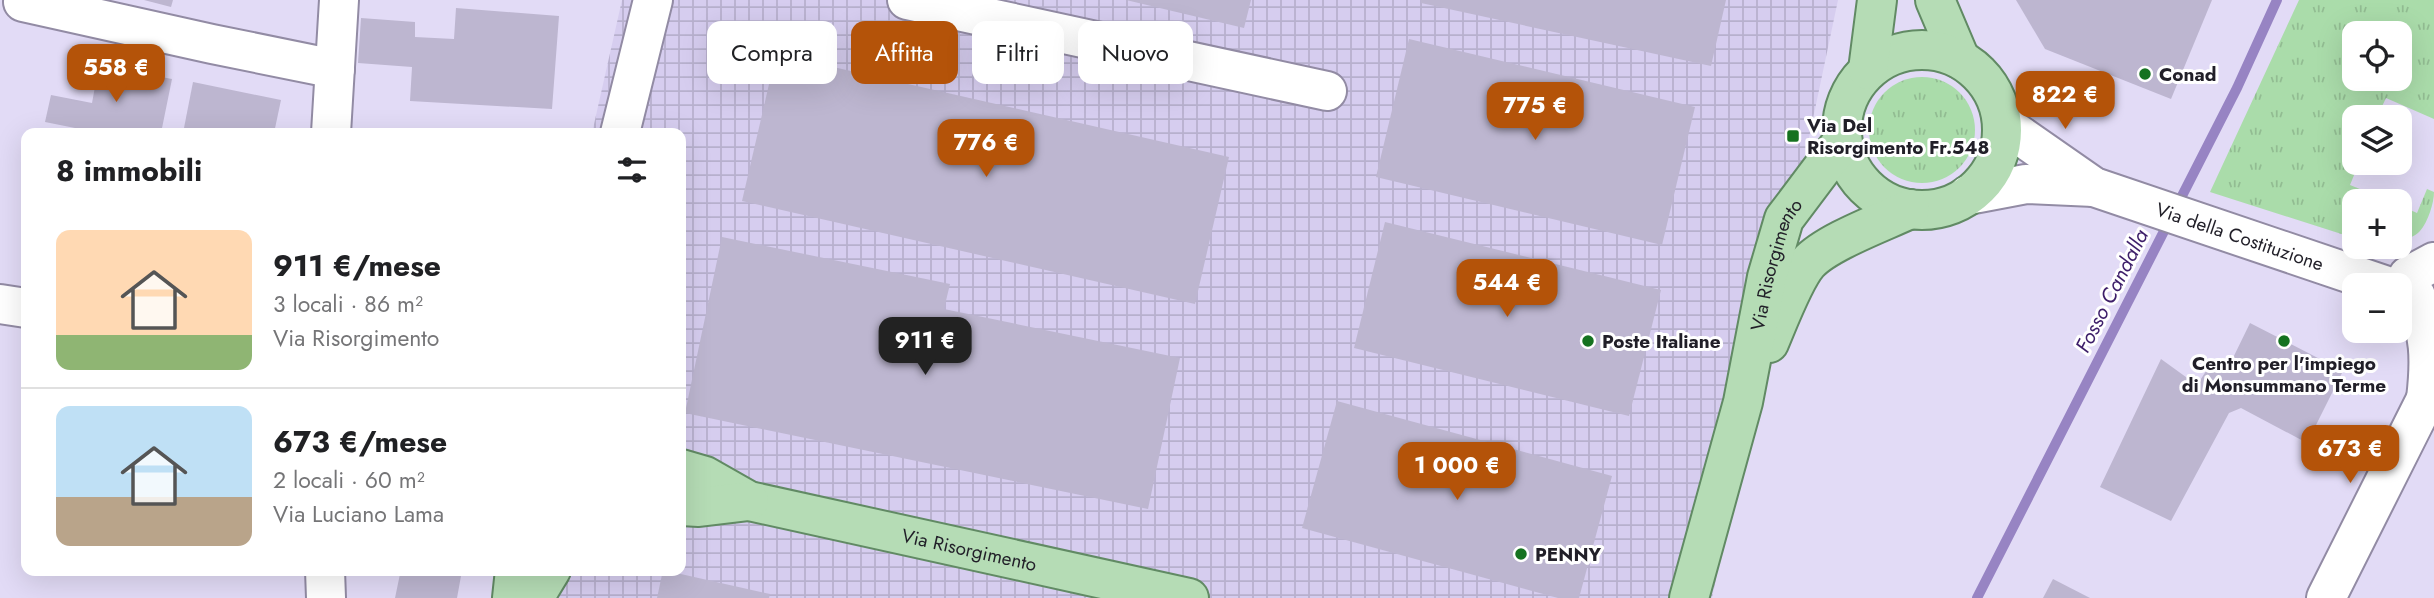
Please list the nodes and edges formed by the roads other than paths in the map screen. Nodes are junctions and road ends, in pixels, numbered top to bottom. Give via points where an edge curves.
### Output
1 (339, 0) edge
2 (653, 0) edge
3 (907, 0) edge
4 (1877, 0) edge
5 (1935, 0) edge
6 (23, 2) edge
7 (1960, 59) junction
8 (335, 69) junction
9 (1868, 70) junction
10 (1326, 91) dead end
11 (2001, 124) junction
12 (331, 128) edge
13 (621, 128) edge
14 (1842, 142) junction
15 (2094, 187) junction
16 (1968, 195) junction
17 (1910, 209) junction
18 (2370, 273) edge
19 (2412, 294) edge
20 (0, 304) edge
21 (21, 307) edge
22 (2430, 394) edge
23 (1743, 402) junction
24 (686, 470) edge
25 (749, 501) junction
26 (686, 506) edge
27 (325, 576) edge
28 (514, 576) edge
29 (547, 576) edge
30 (326, 598) edge
31 (512, 598) edge
32 (534, 598) edge
33 (1189, 598) edge
34 (1689, 598) edge
35 (2326, 598) edge

1 - 8 street
2 - 13 street
3 - 10 street
4 - 9 main road, Via Risorgimento
5 - 7 main road, Via Risorgimento
6 - 8 street
7 - 9 main road, Via Risorgimento via 1941,52 1912,51 1884,59
7 - 11 main road, Via Risorgimento via 1989,86
8 - 12 street
9 - 14 main road, Via Risorgimento via 1846,103
11 - 15 street, Via della Costituzione
11 - 16 main road, Via Risorgimento via 1999,150 1987,176
14 - 17 main road, Via Risorgimento via 1850,166 1865,187 1885,201
14 - 23 main road, Via Risorgimento via 1784,219 1767,277
15 - 16 street, Via della Costituzione via 2026,184
15 - 18 street, Via della Costituzione
16 - 17 main road, Via Risorgimento via 1931,209
17 - 23 main road, Via Risorgimento via 1828,248 1808,264
19 - 22 street via 2426,328
20 - 21 street
22 - 35 street
23 - 34 main road, Via Risorgimento
24 - 25 main road, Via Risorgimento
25 - 26 main road, Via Risorgimento
25 - 33 main road, Via Risorgimento
27 - 30 street
28 - 31 main road
29 - 32 main road

